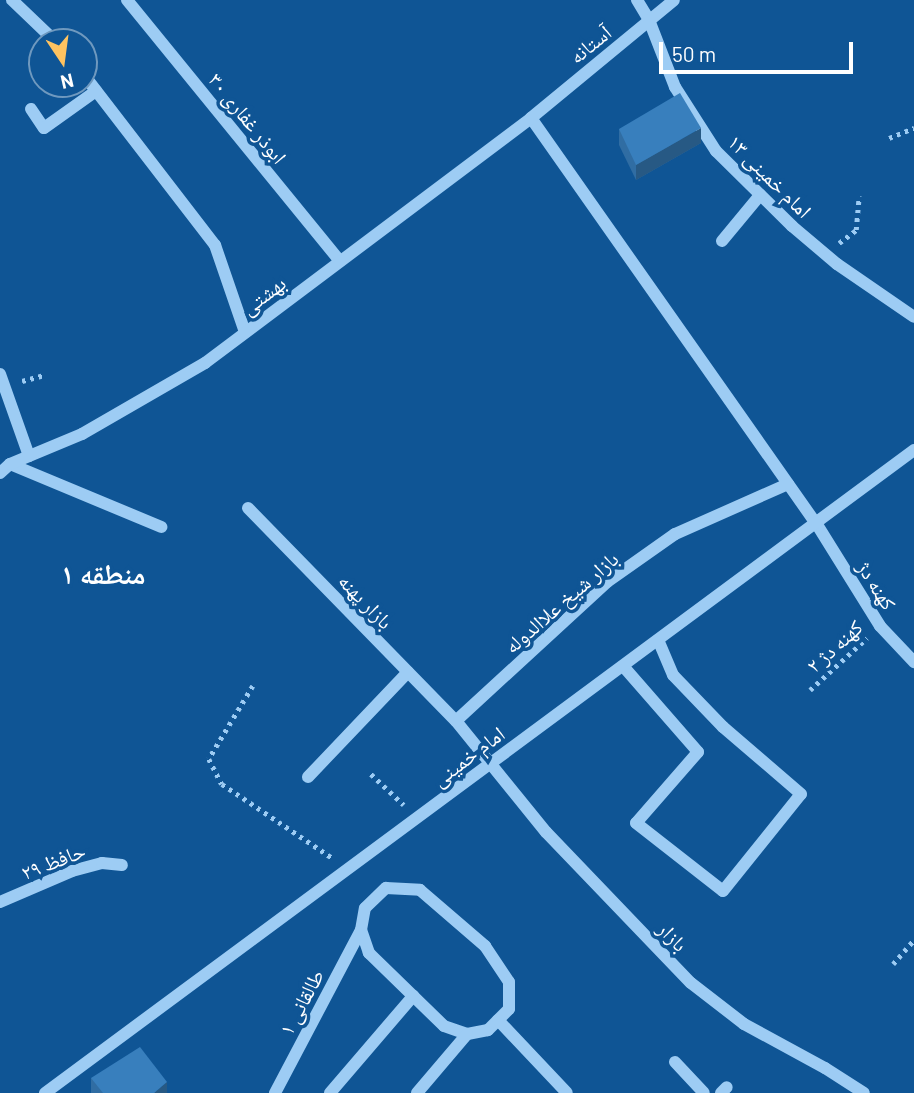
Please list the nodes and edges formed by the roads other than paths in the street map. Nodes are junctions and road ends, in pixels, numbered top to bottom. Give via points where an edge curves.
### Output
1 (127, 0) edge
2 (637, 0) edge
3 (674, 0) edge
4 (16, 1) edge
5 (649, 20) junction
6 (42, 28) edge
7 (98, 94) edge
8 (86, 98) edge
9 (31, 109) dead end
10 (530, 118) junction
11 (760, 195) junction
12 (722, 241) dead end
13 (340, 261) junction
14 (914, 317) edge
15 (245, 332) junction
16 (0, 374) edge
17 (914, 450) edge
18 (29, 456) junction
19 (10, 464) junction
20 (0, 473) edge
21 (788, 484) junction
22 (248, 508) dead end
23 (816, 523) junction
24 (161, 527) dead end
25 (657, 640) junction
26 (914, 662) edge
27 (623, 666) junction
28 (408, 672) junction
29 (456, 720) junction
30 (493, 762) junction
31 (308, 777) dead end
32 (122, 865) dead end
33 (0, 902) edge
34 (361, 930) junction
35 (413, 996) junction
36 (498, 1020) junction
37 (467, 1034) junction
38 (675, 1062) dead end
39 (45, 1093) edge
40 (275, 1093) edge
41 (330, 1093) edge
42 (417, 1093) edge
43 (567, 1093) edge
44 (704, 1093) edge
45 (864, 1093) edge

1 - 13 street, ابوذر غفاری ۳۰
2 - 5 street, امام خمینی ۱۳
3 - 5 street, آستانه
4 - 6 street
5 - 10 street, آستانه
5 - 11 street, امام خمینی ۱۳ via 675,87 716,150
7 - 15 street via 215,245
8 - 9 street via 44,128
10 - 13 street, بهشتی
10 - 21 street, کهنه دژ
11 - 12 street
11 - 14 street, امام خمینی ۱۳ via 825,254
13 - 15 street, بهشتی
15 - 18 street, بهشتی via 205,363 82,434
16 - 18 street
17 - 23 street, امام خمینی
18 - 19 street, بهشتی
19 - 20 street, بهشتی
19 - 24 street
21 - 23 street, کهنه دژ
21 - 29 street, بازار شیخ علاالدوله via 675,534 607,582
22 - 28 street, بازار پهنه
23 - 25 street, امام خمینی
23 - 26 street, کهنه دژ via 880,626
25 - 27 street, امام خمینی
25 - 27 street via 673,675 723,727 801,793 723,891 636,823 698,752
27 - 30 street, امام خمینی
28 - 29 street, بازار پهنه
28 - 31 street
29 - 30 street
30 - 39 street, امام خمینی
30 - 45 street, بازار via 546,832 691,983 744,1024
32 - 33 street, حافظ ۲۹ via 102,863 72,872
34 - 35 street via 369,953
34 - 36 street, طالقانی ۱ via 365,908 386,888 420,890 485,946 509,982 509,1009
34 - 40 street, طالقانی ۱
35 - 37 street via 444,1026
35 - 41 street
36 - 37 street via 488,1031
36 - 43 street
37 - 42 street
38 - 44 street

